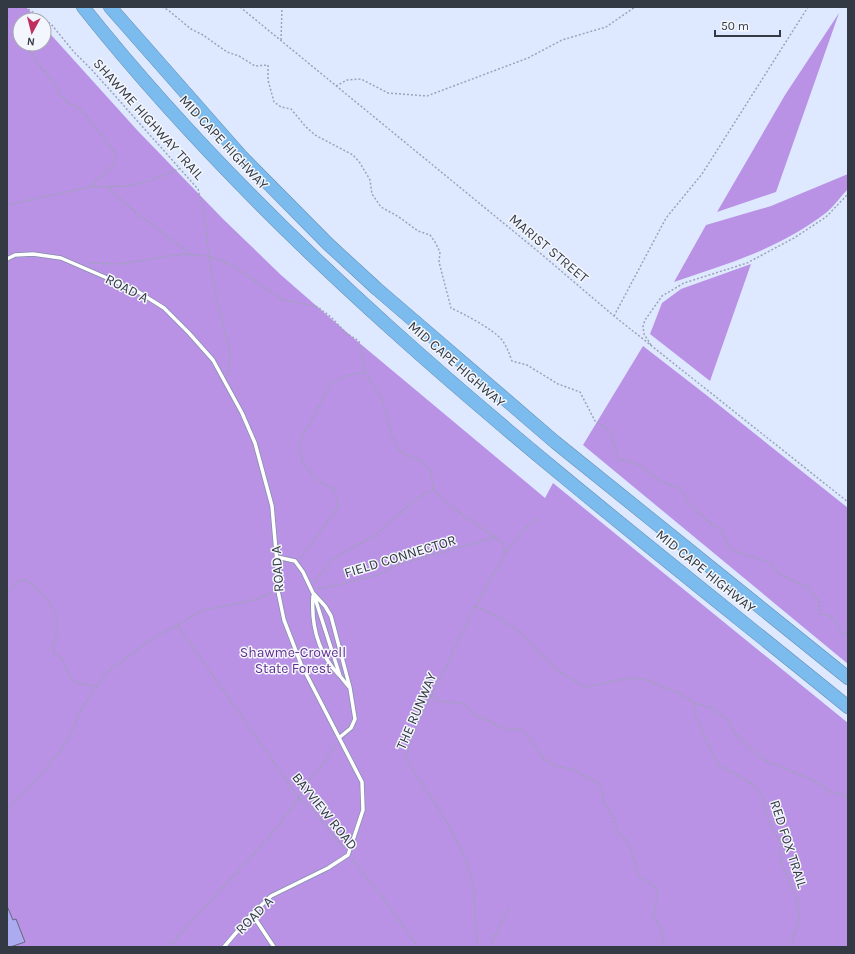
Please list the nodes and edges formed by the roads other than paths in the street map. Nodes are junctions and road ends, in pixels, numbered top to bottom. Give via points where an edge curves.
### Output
1 (83, 7) edge
2 (110, 7) edge
3 (7, 259) edge
4 (277, 557) junction
5 (313, 593) junction
6 (340, 676) junction
7 (848, 678) edge
8 (350, 688) junction
9 (848, 707) edge
10 (340, 738) junction
11 (252, 914) junction
12 (224, 947) edge
13 (274, 947) edge

1 - 9 highway, MID CAPE HIGHWAY via 121,55 217,161 332,276 435,368
2 - 7 highway, MID CAPE HIGHWAY via 242,157 328,244 377,289 555,442
3 - 4 lane, ROAD A via 16,255 33,254 61,258 137,291 164,308 213,360 255,443 272,506
4 - 5 lane via 287,558 297,564
4 - 10 lane, ROAD A via 278,591 284,620 301,664
5 - 6 lane
5 - 6 lane via 313,622 322,654
5 - 8 lane via 331,616
6 - 8 lane
8 - 10 lane via 355,719 351,728
10 - 11 lane, ROAD A via 362,782 363,810 348,855 272,896
11 - 12 lane, ROAD A
11 - 13 lane

